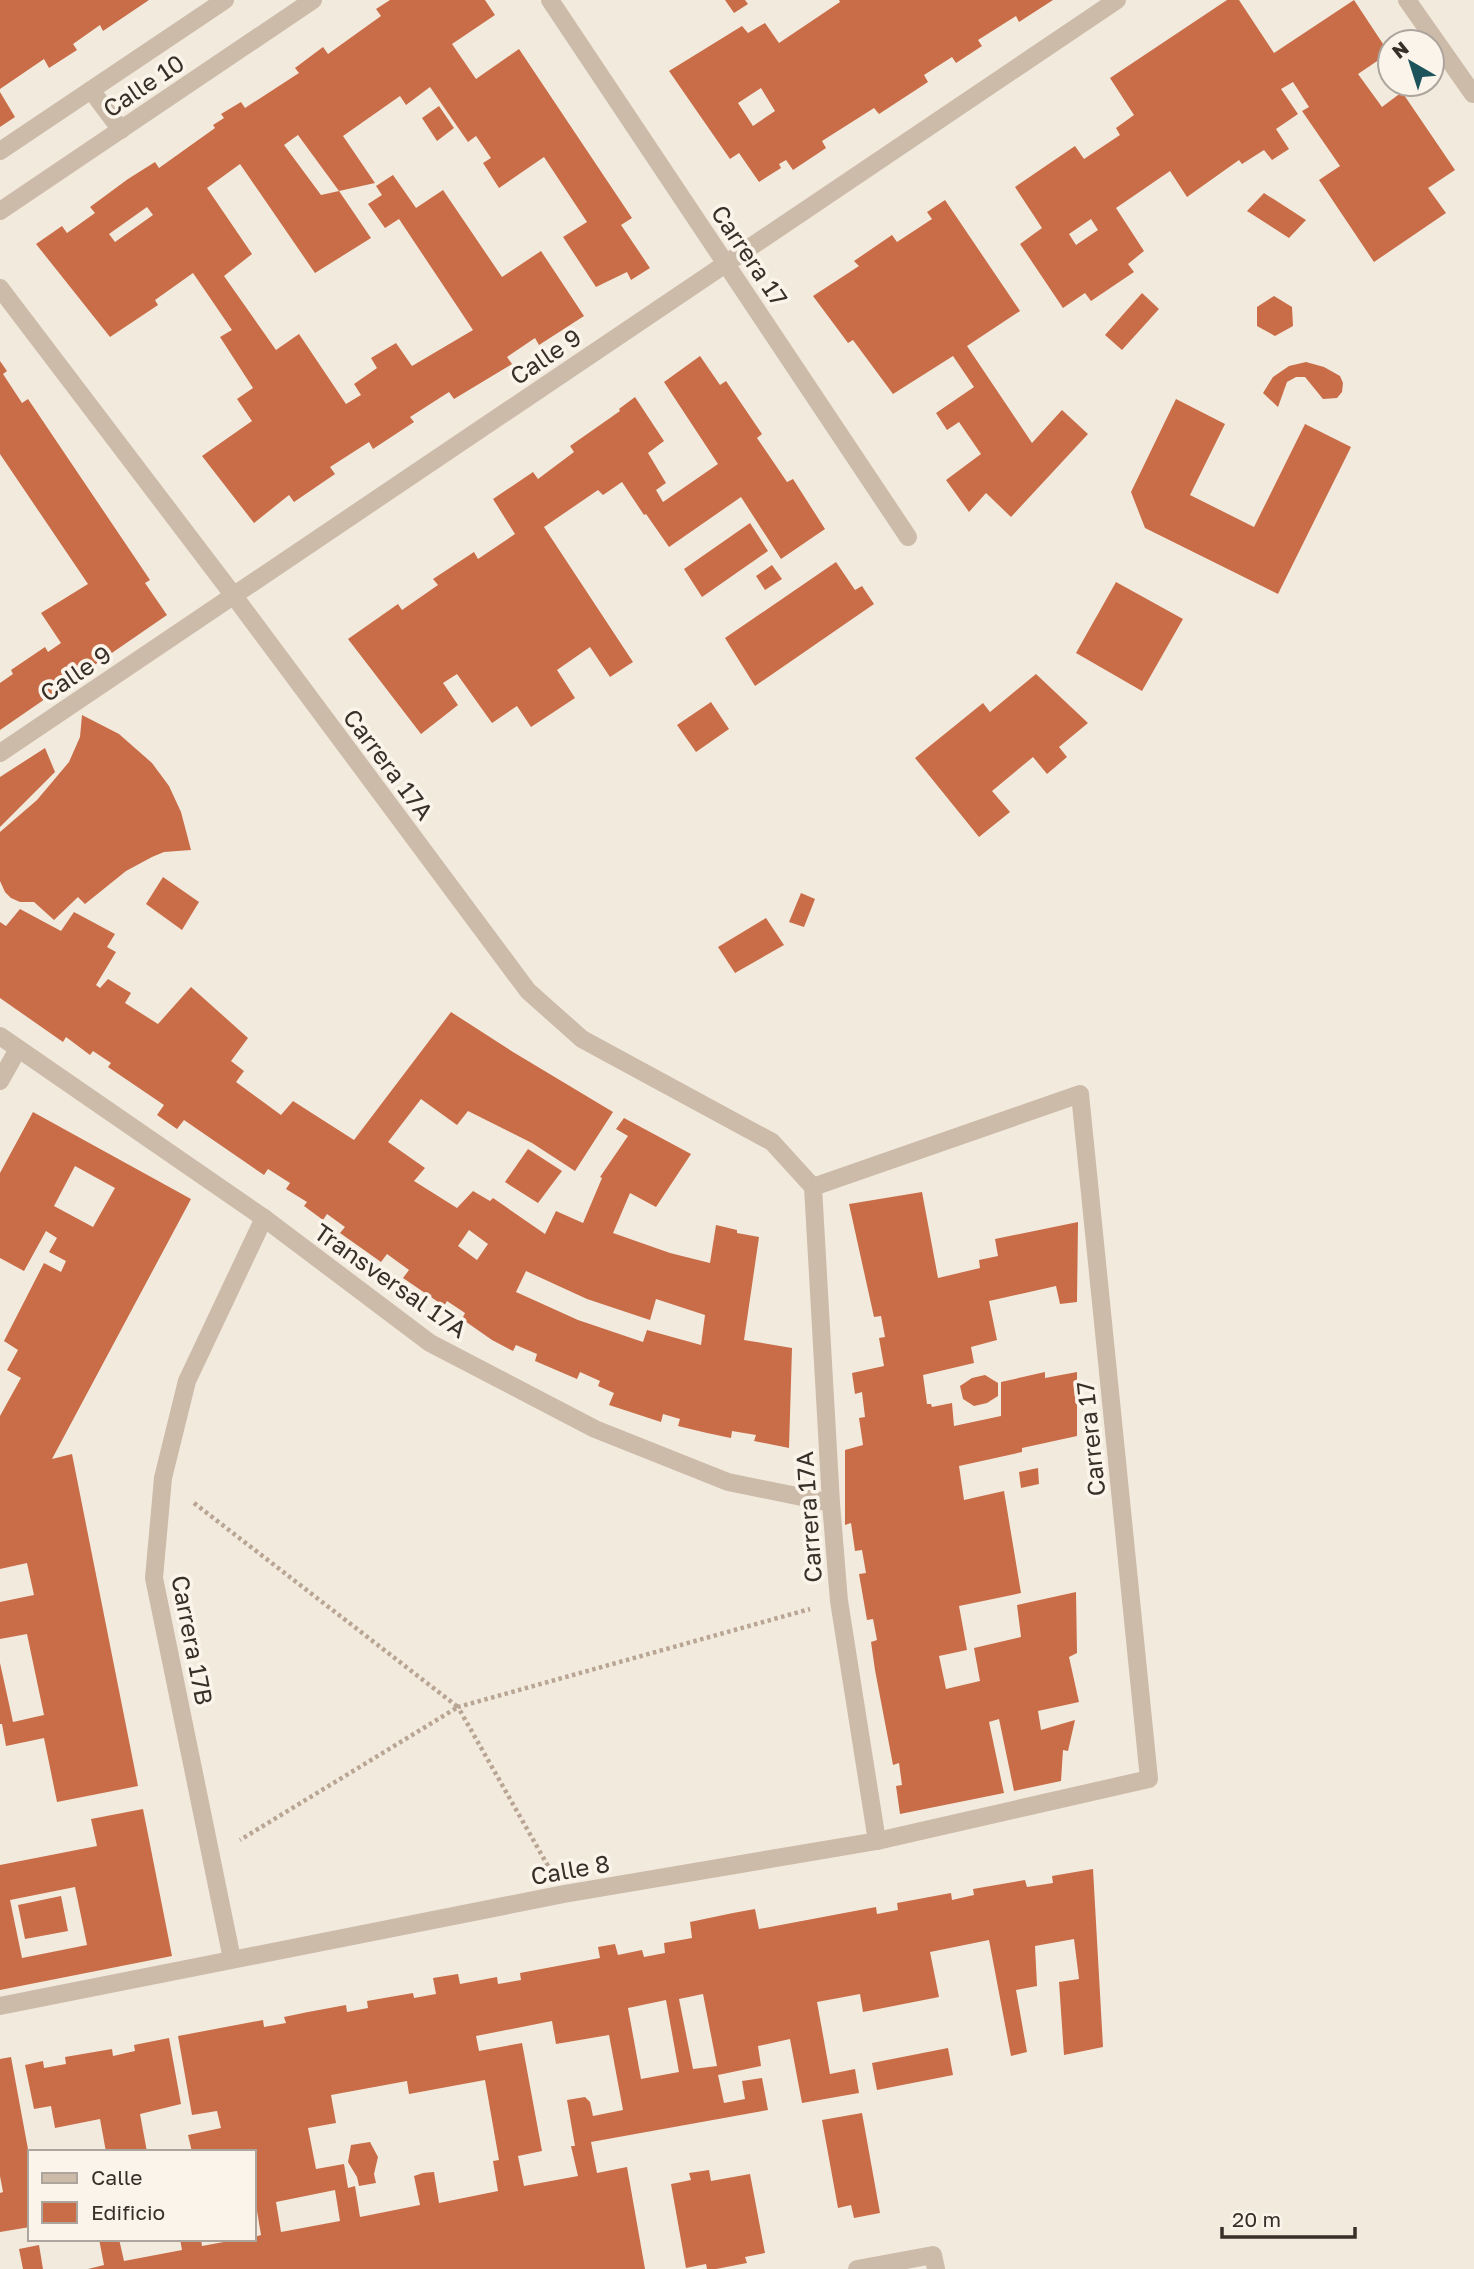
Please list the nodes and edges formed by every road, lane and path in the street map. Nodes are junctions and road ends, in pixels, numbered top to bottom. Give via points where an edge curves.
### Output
1 (225, 0) edge
2 (313, 0) edge
3 (550, 0) edge
4 (1117, 0) edge
5 (1407, 0) edge
6 (91, 90) junction
7 (1473, 94) edge
8 (121, 130) junction
9 (0, 152) edge
10 (0, 211) edge
11 (726, 264) junction
12 (0, 288) edge
13 (908, 537) dead end
14 (234, 596) junction
15 (0, 753) edge
16 (0, 1036) edge
17 (18, 1049) junction
18 (0, 1081) edge
19 (813, 1187) junction
20 (264, 1219) junction
21 (163, 1478) junction
22 (831, 1503) junction
23 (839, 1601) junction
24 (458, 1707) junction
25 (1149, 1779) joint
26 (877, 1841) junction
27 (211, 1858) junction
28 (564, 1894) junction
29 (232, 1959) junction
30 (0, 2006) edge
31 (935, 2262) edge
32 (857, 2269) edge

1 - 6 street, Calle 10
2 - 8 street, Calle 10
3 - 11 street, Carrera 17
4 - 11 street, Calle 9
5 - 7 street
6 - 8 street
6 - 9 street, Calle 10
8 - 10 street, Calle 10
11 - 13 street, Carrera 17
11 - 14 street, Calle 9
12 - 14 street, Carrera 17A
14 - 15 street, Calle 9
14 - 19 street, Carrera 17A via 528,991 582,1039 772,1142
16 - 17 street, Transversal 17A
17 - 18 street
17 - 20 street, Transversal 17A
19 - 22 street, Carrera 17A
19 - 25 street, Carrera 17 via 1080,1094
20 - 21 street, Carrera 17B via 187,1381
20 - 22 street, Transversal 17A via 430,1343 595,1429 727,1482
21 - 24 path
21 - 27 street, Carrera 17B via 154,1578
22 - 23 street, Carrera 17A
23 - 24 path
23 - 26 street, Carrera 17A
24 - 27 path
24 - 28 path
25 - 26 street, Calle 8
26 - 28 street, Calle 8
27 - 29 street, Carrera 17B
28 - 29 street, Calle 8
29 - 30 street, Calle 8
31 - 32 street

